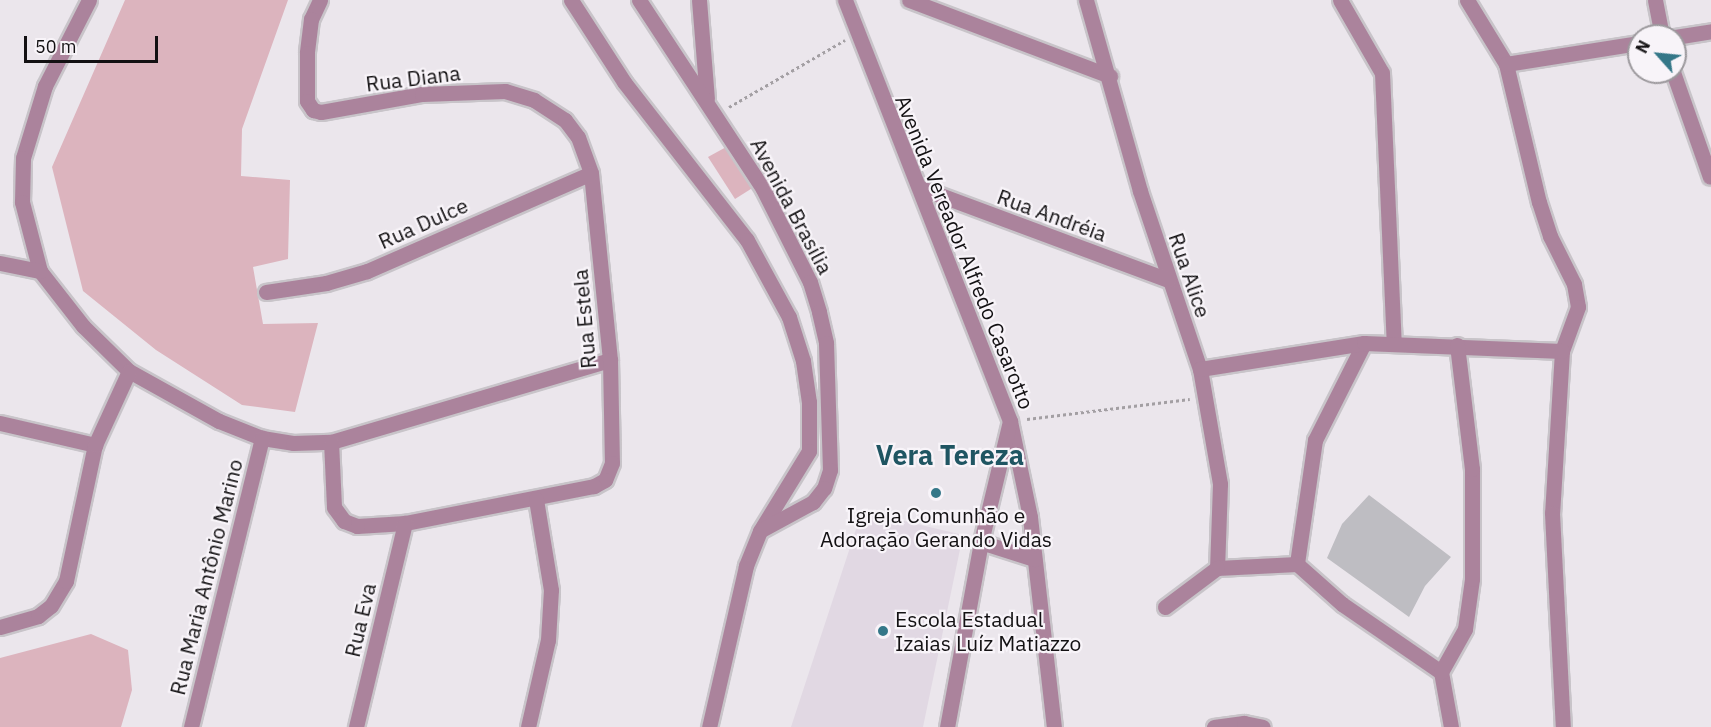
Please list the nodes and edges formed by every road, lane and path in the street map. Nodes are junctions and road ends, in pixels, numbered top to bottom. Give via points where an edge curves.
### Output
1 (89, 0) edge
2 (320, 0) edge
3 (571, 0) edge
4 (639, 0) edge
5 (699, 0) edge
6 (844, 0) edge
7 (909, 0) edge
8 (1086, 0) edge
9 (1340, 0) edge
10 (1467, 0) edge
11 (1655, 0) edge
12 (1660, 24) edge
13 (1711, 31) edge
14 (855, 34) junction
15 (1687, 35) edge
16 (1627, 45) edge
17 (1506, 64) junction
18 (1110, 76) junction
19 (1676, 84) edge
20 (707, 99) junction
21 (717, 114) junction
22 (591, 173) junction
23 (1710, 177) edge
24 (921, 188) junction
25 (0, 262) edge
26 (40, 271) junction
27 (1168, 280) junction
28 (266, 292) dead end
29 (1364, 343) junction
30 (1394, 343) junction
31 (1457, 345) junction
32 (1562, 351) junction
33 (610, 360) junction
34 (1200, 369) junction
35 (129, 371) junction
36 (1202, 397) junction
37 (1010, 421) junction
38 (0, 423) edge
39 (262, 438) junction
40 (331, 442) junction
41 (95, 445) junction
42 (831, 447) junction
43 (809, 451) junction
44 (537, 499) junction
45 (405, 523) junction
46 (760, 531) junction
47 (981, 542) junction
48 (1034, 559) junction
49 (1297, 564) junction
50 (1217, 568) junction
51 (1165, 607) dead end
52 (0, 627) edge
53 (1441, 672) junction
54 (190, 727) edge
55 (356, 727) edge
56 (528, 727) edge
57 (709, 727) edge
58 (947, 727) edge
59 (1054, 727) edge
60 (1214, 727) edge
61 (1263, 727) edge
62 (1451, 727) edge
63 (1563, 727) edge

1 - 26 street via 45,86 23,158 22,202
2 - 22 street, Rua Diana via 311,19 307,53 307,101 313,110 321,112 422,94 505,91 534,100 565,120 578,136
3 - 43 street via 624,82 721,203 768,277 789,317 803,361 809,402
4 - 20 street, Avenida Brasília
5 - 20 street
6 - 14 street, Avenida Vereador Alfredo Casarotto
7 - 18 street
8 - 18 street, Rua Alice
9 - 30 street via 1382,73
10 - 17 street
11 - 12 street
13 - 15 street
14 - 21 path
14 - 24 street, Avenida Vereador Alfredo Casarotto
16 - 17 street
17 - 32 street via 1539,202 1550,236 1574,284 1578,307
18 - 27 street, Rua Alice
19 - 23 street
20 - 21 street, Avenida Brasília
21 - 42 street, Avenida Brasília via 764,189 810,282 826,343
22 - 28 street, Rua Dulce via 367,271 326,284
22 - 33 street, Rua Estela
24 - 27 street, Rua Andréia
24 - 37 street, Avenida Vereador Alfredo Casarotto
25 - 26 street
26 - 35 street via 83,326
27 - 34 street, Rua Alice
29 - 30 street
29 - 34 street
29 - 49 street via 1315,440
30 - 31 street
31 - 32 street
31 - 53 street via 1472,469 1472,579 1465,629
32 - 63 street via 1552,513
33 - 40 street
33 - 44 street, Rua Estela via 612,463 605,480
34 - 36 street, Rua Alice
35 - 39 street via 219,421
35 - 41 street
36 - 37 path
36 - 50 street, Rua Alice via 1220,484
37 - 47 street
37 - 48 street, Avenida Vereador Alfredo Casarotto
38 - 41 street
39 - 40 street via 293,443
39 - 54 street, Rua Maria Antônio Marino
40 - 45 street via 334,507 344,521 357,526
41 - 52 street via 66,581 51,606 38,616
42 - 43 street
42 - 46 street, Avenida Brasília via 824,488 813,502
43 - 46 street
44 - 45 street
44 - 56 street via 551,590 548,640
45 - 55 street, Rua Eva
46 - 57 street via 746,566
47 - 48 street
47 - 58 street
48 - 59 street, Avenida Vereador Alfredo Casarotto
49 - 50 street
49 - 53 street via 1342,604
50 - 51 street
53 - 62 street
60 - 61 street via 1244,723

